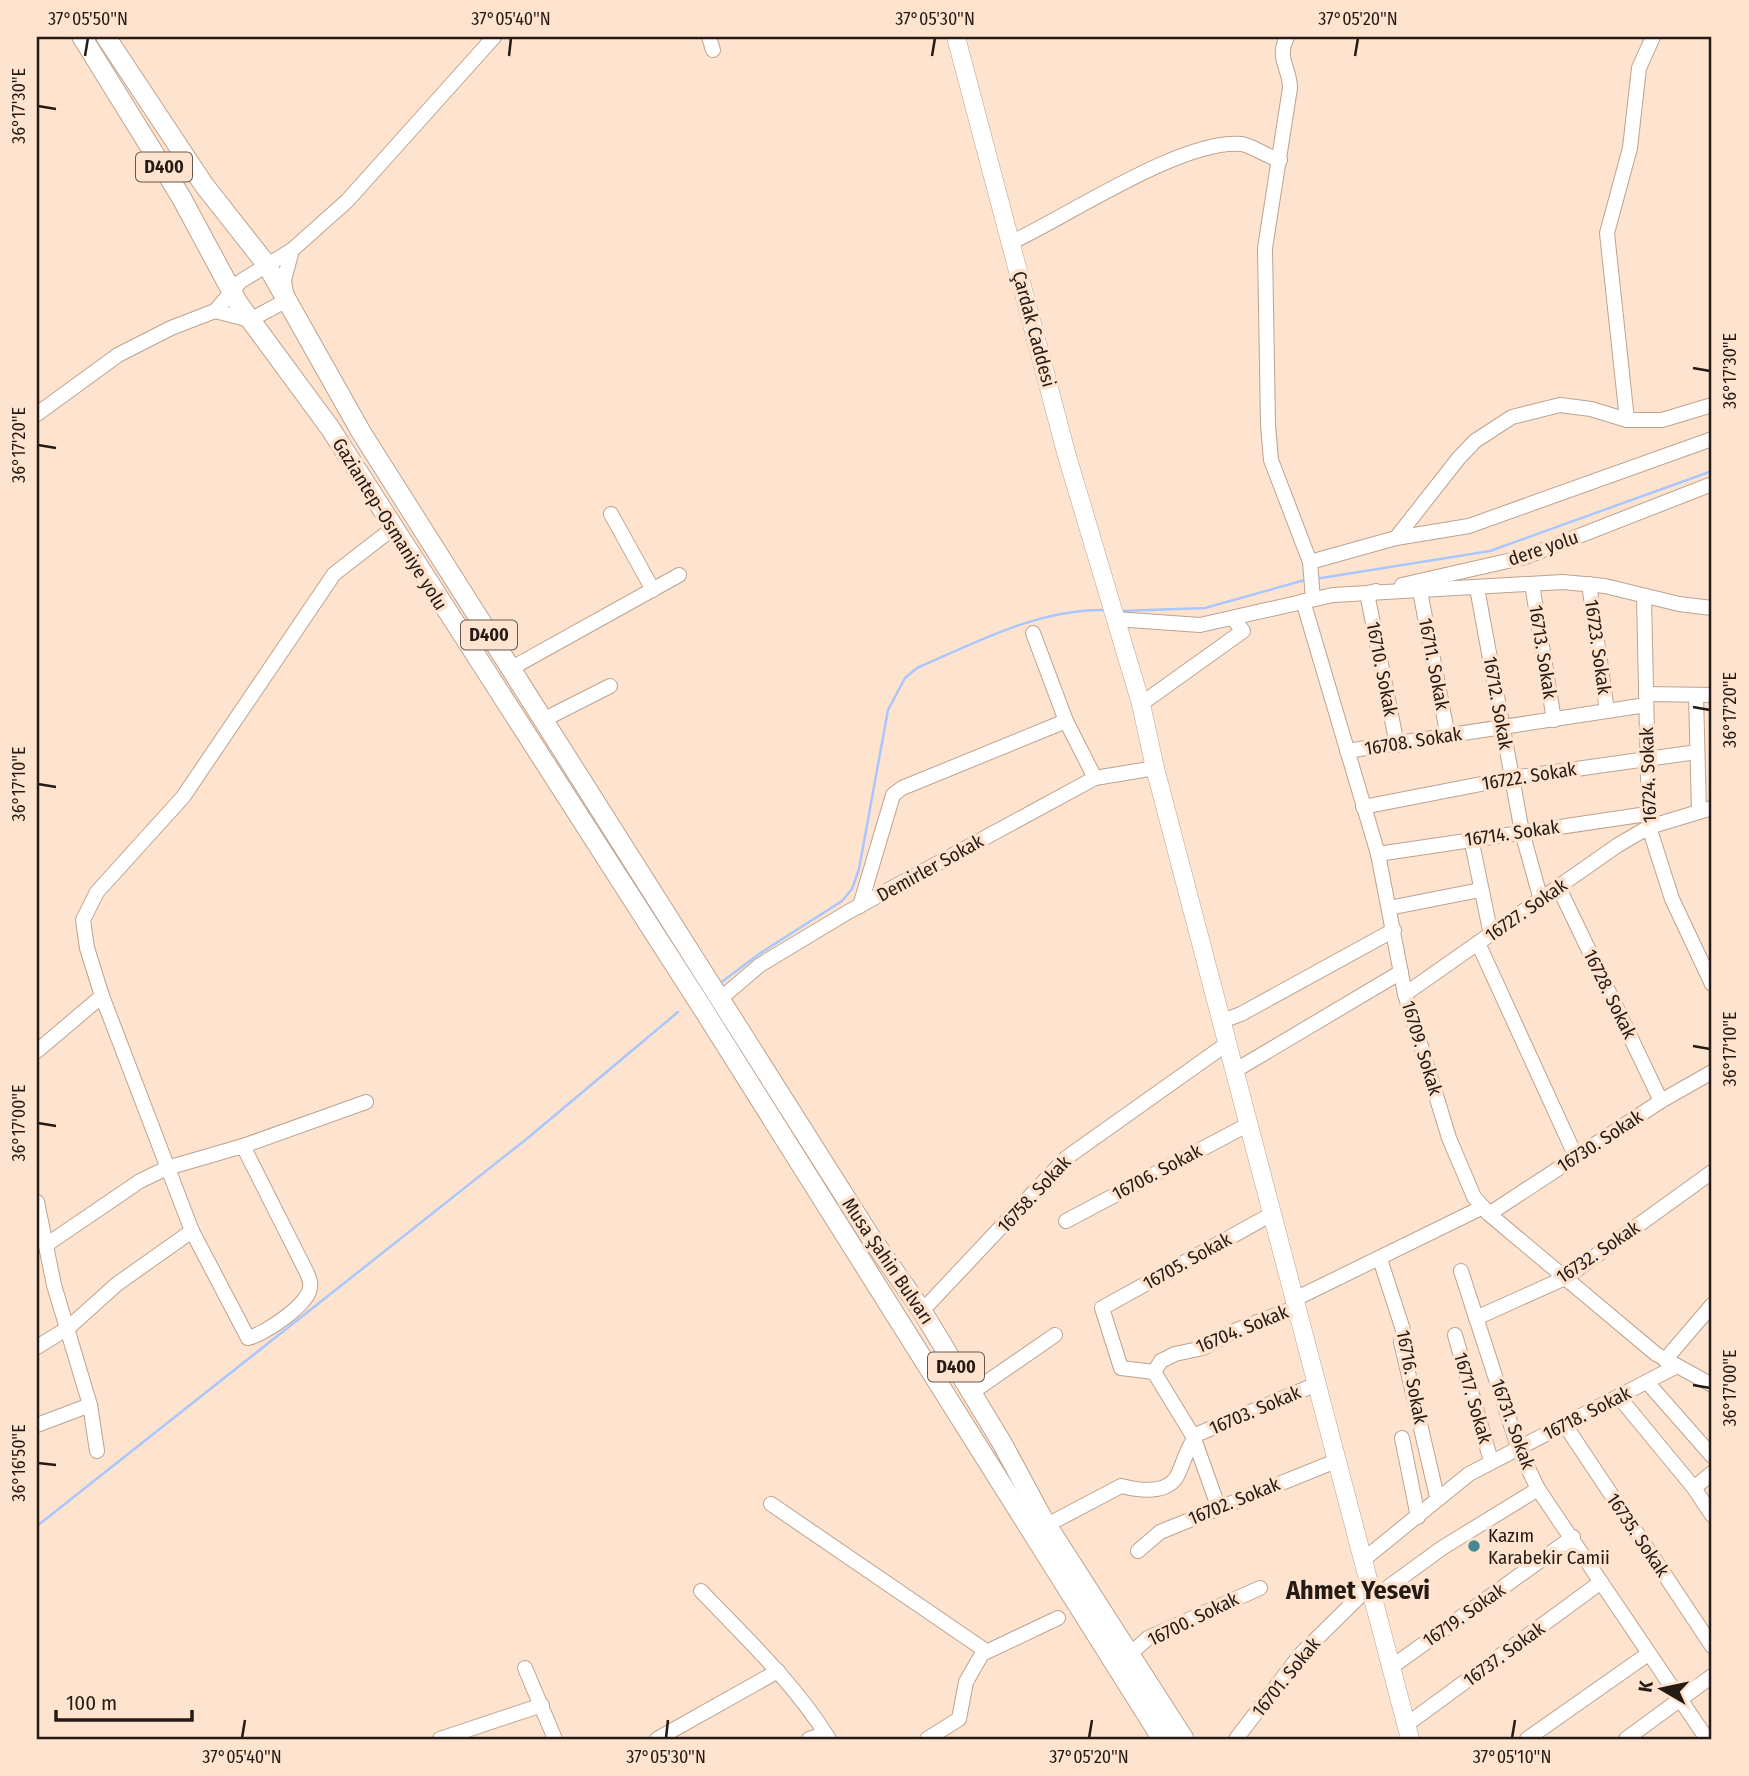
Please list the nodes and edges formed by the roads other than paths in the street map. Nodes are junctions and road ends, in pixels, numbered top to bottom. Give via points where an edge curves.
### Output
1 (82, 37) edge
2 (106, 37) edge
3 (494, 37) edge
4 (956, 37) edge
5 (1287, 37) edge
6 (1653, 37) edge
7 (1280, 160) junction
8 (1012, 242) junction
9 (292, 250) junction
10 (267, 265) junction
11 (230, 290) junction
12 (287, 300) junction
13 (215, 311) junction
14 (250, 320) junction
15 (1712, 405) edge
16 (37, 414) edge
17 (1627, 420) junction
18 (1712, 439) edge
19 (1712, 484) edge
20 (611, 514) dead end
21 (392, 529) junction
22 (1396, 538) junction
23 (1309, 566) junction
24 (679, 575) dead end
25 (1532, 584) junction
26 (1589, 584) junction
27 (1477, 588) junction
28 (653, 590) junction
29 (1420, 591) junction
30 (1367, 593) junction
31 (1309, 595) junction
32 (1644, 596) junction
33 (1712, 608) edge
34 (1113, 617) junction
35 (1234, 620) junction
36 (1033, 633) dead end
37 (510, 669) junction
38 (610, 686) dead end
39 (1696, 695) junction
40 (1712, 695) edge
41 (1646, 700) junction
42 (1141, 704) junction
43 (1607, 711) junction
44 (543, 720) junction
45 (1554, 720) junction
46 (1066, 721) junction
47 (1503, 727) junction
48 (1448, 737) junction
49 (1398, 745) junction
50 (1347, 751) junction
51 (1697, 752) junction
52 (1646, 758) junction
53 (1155, 768) junction
54 (1095, 778) junction
55 (1512, 778) junction
56 (1363, 807) junction
57 (1706, 810) edge
58 (1648, 821) junction
59 (1522, 832) junction
60 (1472, 838) junction
61 (1378, 854) junction
62 (1559, 888) junction
63 (1480, 890) junction
64 (1541, 900) junction
65 (860, 906) junction
66 (1389, 908) junction
67 (1394, 930) junction
68 (1485, 939) junction
69 (1401, 972) junction
70 (1712, 984) edge
71 (1405, 994) junction
72 (102, 996) junction
73 (712, 1004) junction
74 (1222, 1021) junction
75 (1228, 1043) junction
76 (37, 1051) edge
77 (1236, 1070) junction
78 (1712, 1072) edge
79 (1661, 1101) junction
80 (366, 1102) dead end
81 (1249, 1124) junction
82 (243, 1146) junction
83 (1576, 1157) junction
84 (167, 1168) junction
85 (1712, 1172) edge
86 (37, 1202) edge
87 (1486, 1210) junction
88 (1272, 1214) junction
89 (1066, 1222) dead end
90 (191, 1231) junction
91 (46, 1245) junction
92 (1380, 1259) junction
93 (1461, 1271) dead end
94 (1565, 1278) junction
95 (1296, 1303) junction
96 (1712, 1305) edge
97 (922, 1311) junction
98 (1476, 1318) junction
99 (68, 1328) junction
100 (1055, 1335) dead end
101 (1455, 1335) dead end
102 (37, 1347) edge
103 (1671, 1363) junction
104 (1154, 1372) junction
105 (1647, 1382) junction
106 (1317, 1384) junction
107 (1712, 1385) edge
108 (971, 1392) junction
109 (1619, 1397) junction
110 (90, 1405) junction
111 (37, 1425) edge
112 (1565, 1425) junction
113 (1402, 1438) dead end
114 (1193, 1439) junction
115 (1518, 1447) junction
116 (97, 1451) dead end
117 (1712, 1456) edge
118 (1336, 1461) junction
119 (1491, 1461) junction
120 (1712, 1473) edge
121 (1694, 1488) junction
122 (1538, 1489) junction
123 (1437, 1497) junction
124 (771, 1504) dead end
125 (1218, 1506) junction
126 (1712, 1515) edge
127 (1418, 1517) junction
128 (1047, 1525) junction
129 (1573, 1538) junction
130 (1138, 1551) dead end
131 (1363, 1560) junction
132 (1601, 1582) junction
133 (1260, 1588) dead end
134 (701, 1591) dead end
135 (1371, 1593) junction
136 (1058, 1618) dead end
137 (1712, 1646) edge
138 (986, 1651) junction
139 (1648, 1654) junction
140 (1129, 1655) junction
141 (525, 1668) dead end
142 (1390, 1668) junction
143 (778, 1671) junction
144 (1712, 1676) edge
145 (1679, 1701) junction
146 (542, 1705) junction
147 (1408, 1732) edge
148 (827, 1737) edge
149 (440, 1739) edge
150 (555, 1739) edge
151 (657, 1739) edge
152 (809, 1739) edge
153 (927, 1739) edge
154 (1162, 1739) edge
155 (1184, 1739) edge
156 (1236, 1739) edge
157 (1527, 1739) edge
158 (1626, 1739) edge
159 (1707, 1739) edge

1 - 11 highway, Gaziantep-Osmaniye yolu / D400 via 181,197
2 - 10 highway, Gaziantep-Osmaniye yolu / D400 via 204,185
3 - 9 street via 347,201
4 - 8 main road, Çardak Caddesi
5 - 7 street, 16709. Sokak via 1281,56 1290,89
6 - 17 street via 1639,68 1630,148 1608,233
7 - 8 street via 1238,144 1201,150 1144,172
7 - 23 street, 16709. Sokak via 1265,262 1269,447
8 - 34 main road, Çardak Caddesi
9 - 10 street
9 - 12 street via 284,279
10 - 11 street
10 - 12 highway, Gaziantep-Osmaniye yolu / D400
11 - 13 street
11 - 14 highway, Gaziantep-Osmaniye yolu / D400
12 - 14 street
12 - 37 highway, Gaziantep-Osmaniye yolu / D400 via 361,432
13 - 14 street
13 - 16 street via 118,355
14 - 21 highway, Gaziantep-Osmaniye yolu / D400 via 330,428
15 - 17 street via 1676,418
17 - 22 street via 1560,405 1512,417 1475,441
18 - 22 street via 1469,526
19 - 30 street, dere yolu via 1525,557
20 - 28 street
21 - 72 street via 334,574 183,797 87,908 83,920 87,948
21 - 73 highway, Gaziantep-Osmaniye yolu / D400
22 - 23 street
23 - 31 street, 16709. Sokak
24 - 28 street
25 - 26 street
25 - 27 street
25 - 45 street, 16713. Sokak
26 - 32 street
26 - 43 street, 16723. Sokak
27 - 29 street
27 - 47 street, 16712. Sokak
28 - 37 street
29 - 30 street
29 - 48 street, 16711. Sokak
30 - 31 street
30 - 49 street, 16710. Sokak
31 - 35 street
31 - 50 street, 16709. Sokak
32 - 33 street
32 - 41 street, 16724. Sokak
34 - 35 street via 1175,626
34 - 42 main road, Çardak Caddesi
35 - 42 street via 1243,631
36 - 46 street
37 - 44 highway, Gaziantep-Osmaniye yolu / D400
38 - 44 street
39 - 40 street, 16708. Sokak
39 - 41 street, 16708. Sokak
39 - 51 street
41 - 43 street, 16708. Sokak
41 - 52 street, 16724. Sokak
42 - 53 main road, Çardak Caddesi
43 - 45 street, 16708. Sokak
44 - 73 highway, Gaziantep-Osmaniye yolu / D400
45 - 47 street, 16708. Sokak
46 - 54 street
46 - 65 street via 893,795
47 - 48 street, 16708. Sokak
47 - 55 street, 16712. Sokak
48 - 49 street, 16708. Sokak
49 - 50 street, 16708. Sokak
50 - 56 street, 16709. Sokak
51 - 52 street, 16722. Sokak
51 - 57 street
52 - 55 street, 16722. Sokak
52 - 58 street, 16724. Sokak
53 - 54 street, Demirler Sokak
53 - 74 main road, Çardak Caddesi
54 - 65 street, Demirler Sokak
55 - 56 street, 16722. Sokak
55 - 59 street, 16712. Sokak
56 - 61 street, 16709. Sokak
57 - 58 street
58 - 59 street, 16714. Sokak
58 - 62 street, 16727. Sokak
58 - 70 street, 16724. Sokak via 1672,900
59 - 60 street, 16714. Sokak
59 - 64 street, 16712. Sokak
60 - 61 street, 16714. Sokak
60 - 63 street
61 - 66 street, 16709. Sokak
62 - 64 street, 16727. Sokak
62 - 79 street, 16728. Sokak
63 - 66 street
63 - 68 street
64 - 68 street, 16727. Sokak
65 - 73 street, Demirler Sokak via 760,965
66 - 67 street, 16709. Sokak
67 - 69 street, 16709. Sokak
67 - 74 street
68 - 71 street, 16727. Sokak
68 - 83 street
69 - 71 street, 16709. Sokak
69 - 77 street
71 - 87 street, 16709. Sokak via 1449,1138 1474,1197
72 - 76 street
72 - 84 street
73 - 97 highway, Musa Şahin Bulvarı / D400
73 - 154 highway, Musa Şahin Bulvarı / D400
74 - 75 main road, Çardak Caddesi
75 - 77 main road, Çardak Caddesi
75 - 97 street, 16758. Sokak via 1066,1158
77 - 81 main road, Çardak Caddesi
78 - 79 street, 16730. Sokak
79 - 83 street, 16730. Sokak
80 - 82 street
81 - 88 main road, Çardak Caddesi
81 - 89 street, 16706. Sokak
82 - 84 street
82 - 90 street via 306,1271 311,1288 306,1299 261,1335 248,1338
83 - 87 street, 16730. Sokak
84 - 90 street
84 - 91 street via 139,1181
85 - 94 street, 16732. Sokak
86 - 91 street
87 - 92 street, 16730. Sokak
87 - 94 street, 16709. Sokak
88 - 95 main road, Çardak Caddesi
88 - 104 street, 16705. Sokak via 1102,1308 1121,1368
90 - 99 street via 117,1284
91 - 99 street
92 - 95 street, 16730. Sokak
92 - 123 street, 16716. Sokak via 1404,1333 1401,1342
93 - 98 street, 16731. Sokak
94 - 98 street, 16732. Sokak
94 - 103 street, 16709. Sokak
95 - 104 street, 16704. Sokak via 1203,1348 1175,1354 1161,1361
95 - 106 main road, Çardak Caddesi
96 - 103 street
97 - 108 highway, Musa Şahin Bulvarı / D400
98 - 115 street, 16731. Sokak
99 - 102 street
99 - 110 street
100 - 108 street
101 - 119 street, 16717. Sokak
103 - 105 street, 16718. Sokak
103 - 107 street, 16709. Sokak
104 - 114 street
105 - 109 street, 16718. Sokak
105 - 117 street
106 - 114 street, 16703. Sokak
106 - 118 main road, Çardak Caddesi
108 - 128 highway, Musa Şahin Bulvarı / D400
109 - 112 street, 16718. Sokak
109 - 121 street
110 - 111 street
110 - 116 street
112 - 115 street, 16718. Sokak
112 - 137 street, 16735. Sokak
113 - 127 street
114 - 125 street
114 - 128 street via 1176,1478 1166,1485 1143,1492 1121,1486
115 - 119 street, 16718. Sokak
115 - 122 street, 16731. Sokak
118 - 125 street, 16702. Sokak
118 - 131 main road, Çardak Caddesi
119 - 123 street, 16718. Sokak
120 - 121 street
121 - 126 street
122 - 129 street, 16731. Sokak
122 - 135 street, 16701. Sokak
123 - 127 street, 16718. Sokak
124 - 138 street
125 - 130 street, 16702. Sokak via 1160,1532
127 - 131 street, 16718. Sokak
128 - 140 highway, Musa Şahin Bulvarı / D400
129 - 132 street, 16731. Sokak
129 - 142 street, 16719. Sokak
131 - 135 main road, Çardak Caddesi
132 - 139 street, 16731. Sokak
132 - 147 street, 16737. Sokak
133 - 140 street, 16700. Sokak via 1148,1638
134 - 143 street
135 - 142 main road, Çardak Caddesi
135 - 156 street, 16701. Sokak via 1300,1655
136 - 138 street
138 - 153 street via 971,1671 960,1716
139 - 145 street, 16731. Sokak
139 - 157 street
140 - 155 highway, Musa Şahin Bulvarı / D400
141 - 146 street
142 - 147 main road, Çardak Caddesi
143 - 148 street via 824,1727
143 - 151 street
144 - 145 street
145 - 158 street
145 - 159 street, 16731. Sokak
146 - 149 street
146 - 150 street
148 - 152 street

